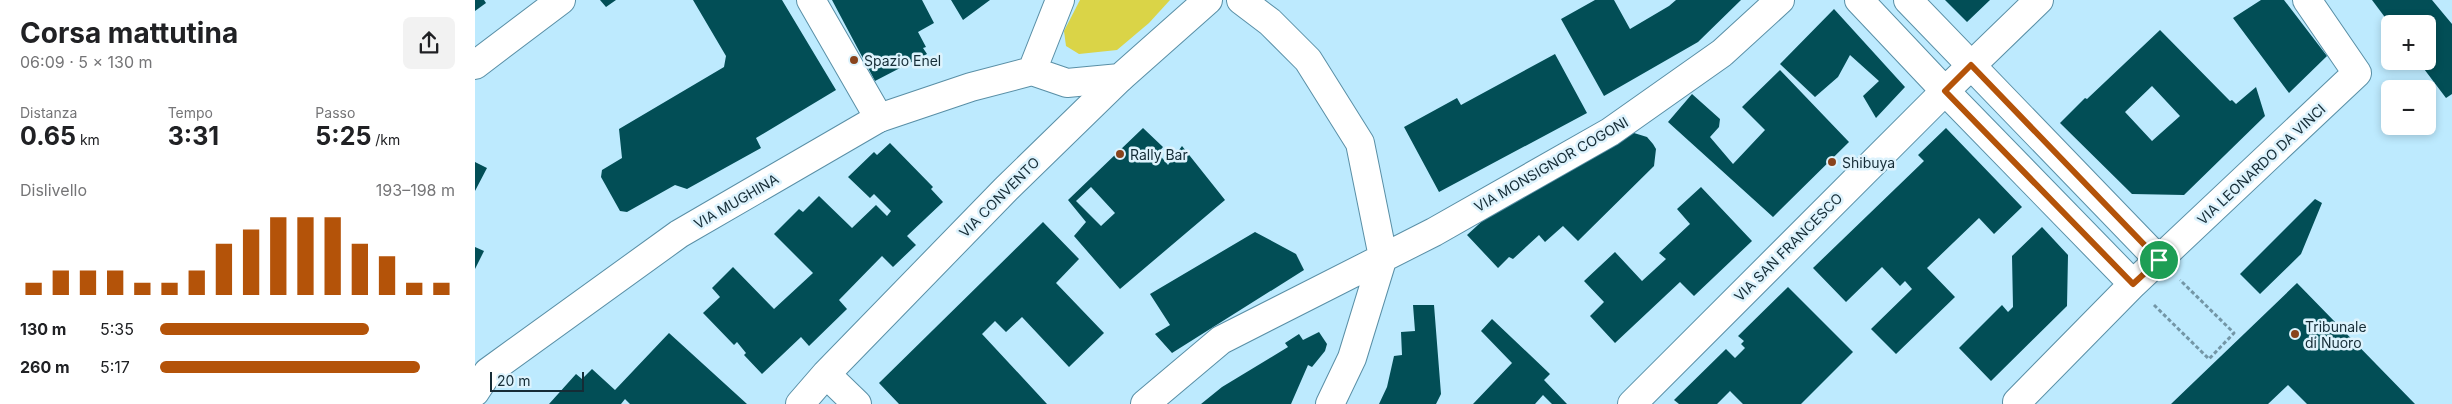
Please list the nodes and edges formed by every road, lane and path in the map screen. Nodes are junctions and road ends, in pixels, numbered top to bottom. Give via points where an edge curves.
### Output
1 (561, 0) edge
2 (811, 0) edge
3 (1060, 0) edge
4 (1208, 0) edge
5 (1241, 0) edge
6 (1780, 0) edge
7 (1859, 0) edge
8 (1908, 0) edge
9 (2039, 0) edge
10 (2307, 0) edge
11 (475, 65) edge
12 (1971, 65) junction
13 (1032, 71) junction
14 (1120, 78) junction
15 (1945, 91) junction
16 (879, 118) junction
17 (1383, 257) junction
18 (2159, 260) junction
19 (2133, 284) junction
20 (826, 374) junction
21 (479, 376) edge
22 (2017, 402) dead end
23 (800, 404) edge
24 (857, 404) edge
25 (1145, 404) edge
26 (1330, 404) edge
27 (1632, 404) edge

1 - 11 street
2 - 16 street
3 - 13 street
4 - 14 street, VIA CONVENTO
5 - 17 street via 1270,22 1308,60 1360,143
6 - 17 street, VIA MONSIGNOR COGONI via 1722,52 1610,132 1434,232
7 - 15 street
8 - 12 street
9 - 12 street, VIA SAN FRANCESCO
10 - 18 street, VIA LEONARDO DA VINCI via 2357,72
12 - 15 street, VIA SAN FRANCESCO
12 - 18 street
13 - 14 street via 1067,83
13 - 16 street, VIA MUGHINA via 971,87
14 - 20 street, VIA CONVENTO via 1005,190
15 - 19 street
15 - 27 street, VIA SAN FRANCESCO
16 - 21 street, VIA MUGHINA via 679,234
17 - 25 street, VIA MONSIGNOR COGONI via 1221,340
17 - 26 street via 1352,358
18 - 19 street, VIA LEONARDO DA VINCI
18 - 19 path via 2234,333 2209,359
19 - 22 street, VIA LEONARDO DA VINCI
20 - 23 street, VIA CONVENTO
20 - 24 street

